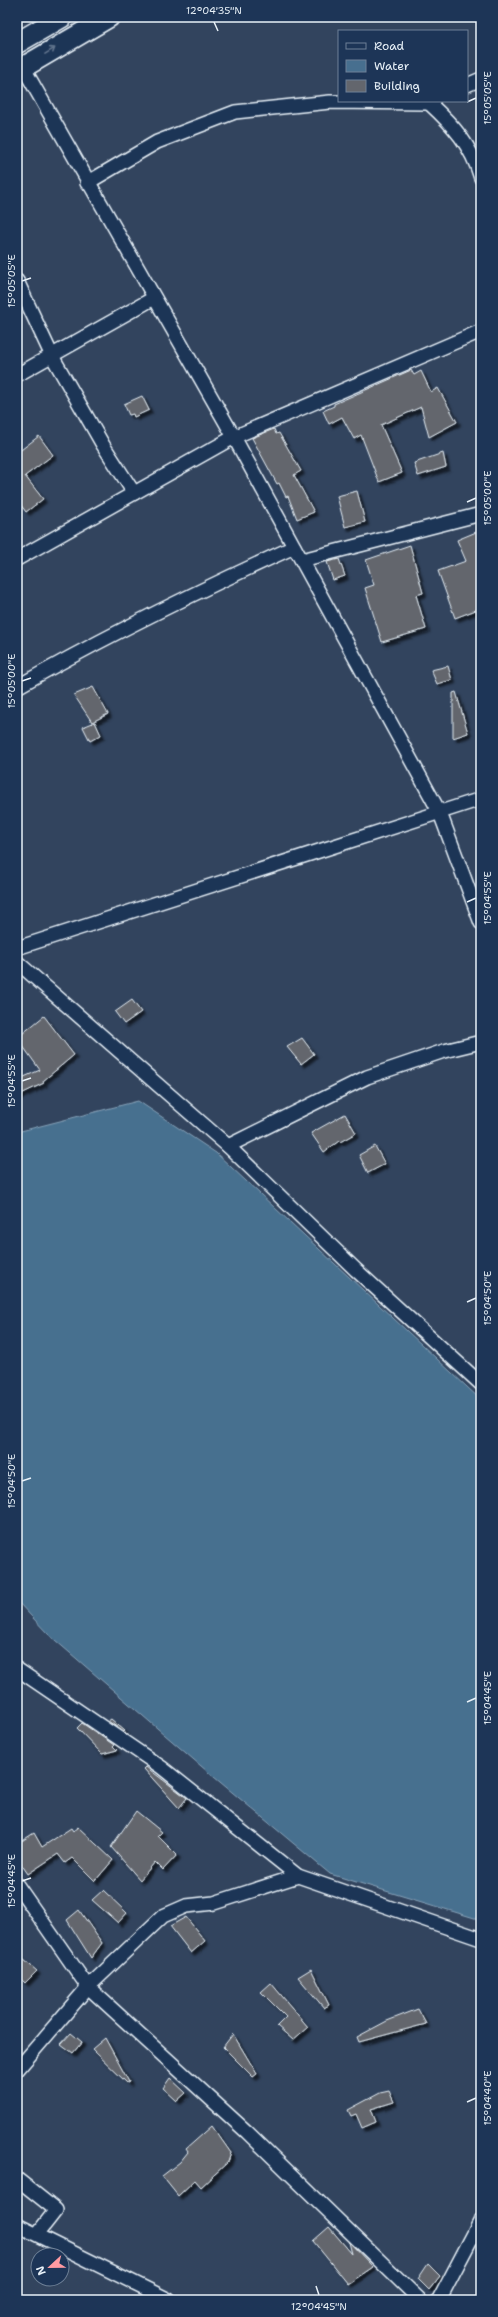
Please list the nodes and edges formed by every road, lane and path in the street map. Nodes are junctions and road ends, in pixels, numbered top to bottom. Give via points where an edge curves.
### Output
1 (62, 17) edge
2 (109, 17) edge
3 (17, 43) edge
4 (20, 69) edge
5 (481, 79) edge
6 (468, 85) edge
7 (431, 102) edge
8 (481, 178) edge
9 (88, 183) junction
10 (17, 280) edge
11 (154, 298) junction
12 (481, 331) edge
13 (52, 356) junction
14 (17, 375) edge
15 (234, 437) junction
16 (134, 493) junction
17 (481, 514) edge
18 (294, 547) junction
19 (17, 559) edge
20 (302, 560) junction
21 (17, 687) edge
22 (481, 799) edge
23 (440, 813) junction
24 (481, 923) edge
25 (17, 948) edge
26 (17, 962) edge
27 (481, 1042) edge
28 (228, 1146) junction
29 (481, 1384) edge
30 (17, 1669) edge
31 (298, 1876) junction
32 (17, 1885) edge
33 (481, 1939) edge
34 (88, 1987) junction
35 (17, 2070) edge
36 (17, 2178) edge
37 (481, 2220) edge
38 (17, 2225) edge
39 (38, 2233) junction
40 (169, 2300) edge
41 (420, 2300) edge
42 (439, 2300) edge

1 - 3 main road
4 -> 2 main road
4 - 9 street
5 - 6 street
7 - 8 street via 454,126 476,162
7 - 9 street via 330,102 235,112 157,142
9 - 11 street
10 - 13 street
11 - 13 street
11 - 15 street
12 - 15 street
13 - 14 street
13 - 16 street
15 - 16 street
15 - 18 street
16 - 19 street
17 - 20 street
18 - 20 street
18 - 21 street via 189,596 63,660
20 - 23 street
22 - 23 street
23 - 24 street
23 - 25 street
26 - 28 street
27 - 28 street via 444,1051 367,1077
28 - 29 street via 356,1270
30 - 31 street via 160,1767
31 - 33 street
31 - 34 street via 214,1903 186,1906 163,1916
32 - 34 street
34 - 35 street
34 - 41 street via 247,2132
36 - 39 street via 56,2210
37 - 42 street
38 - 39 street
39 - 40 street

